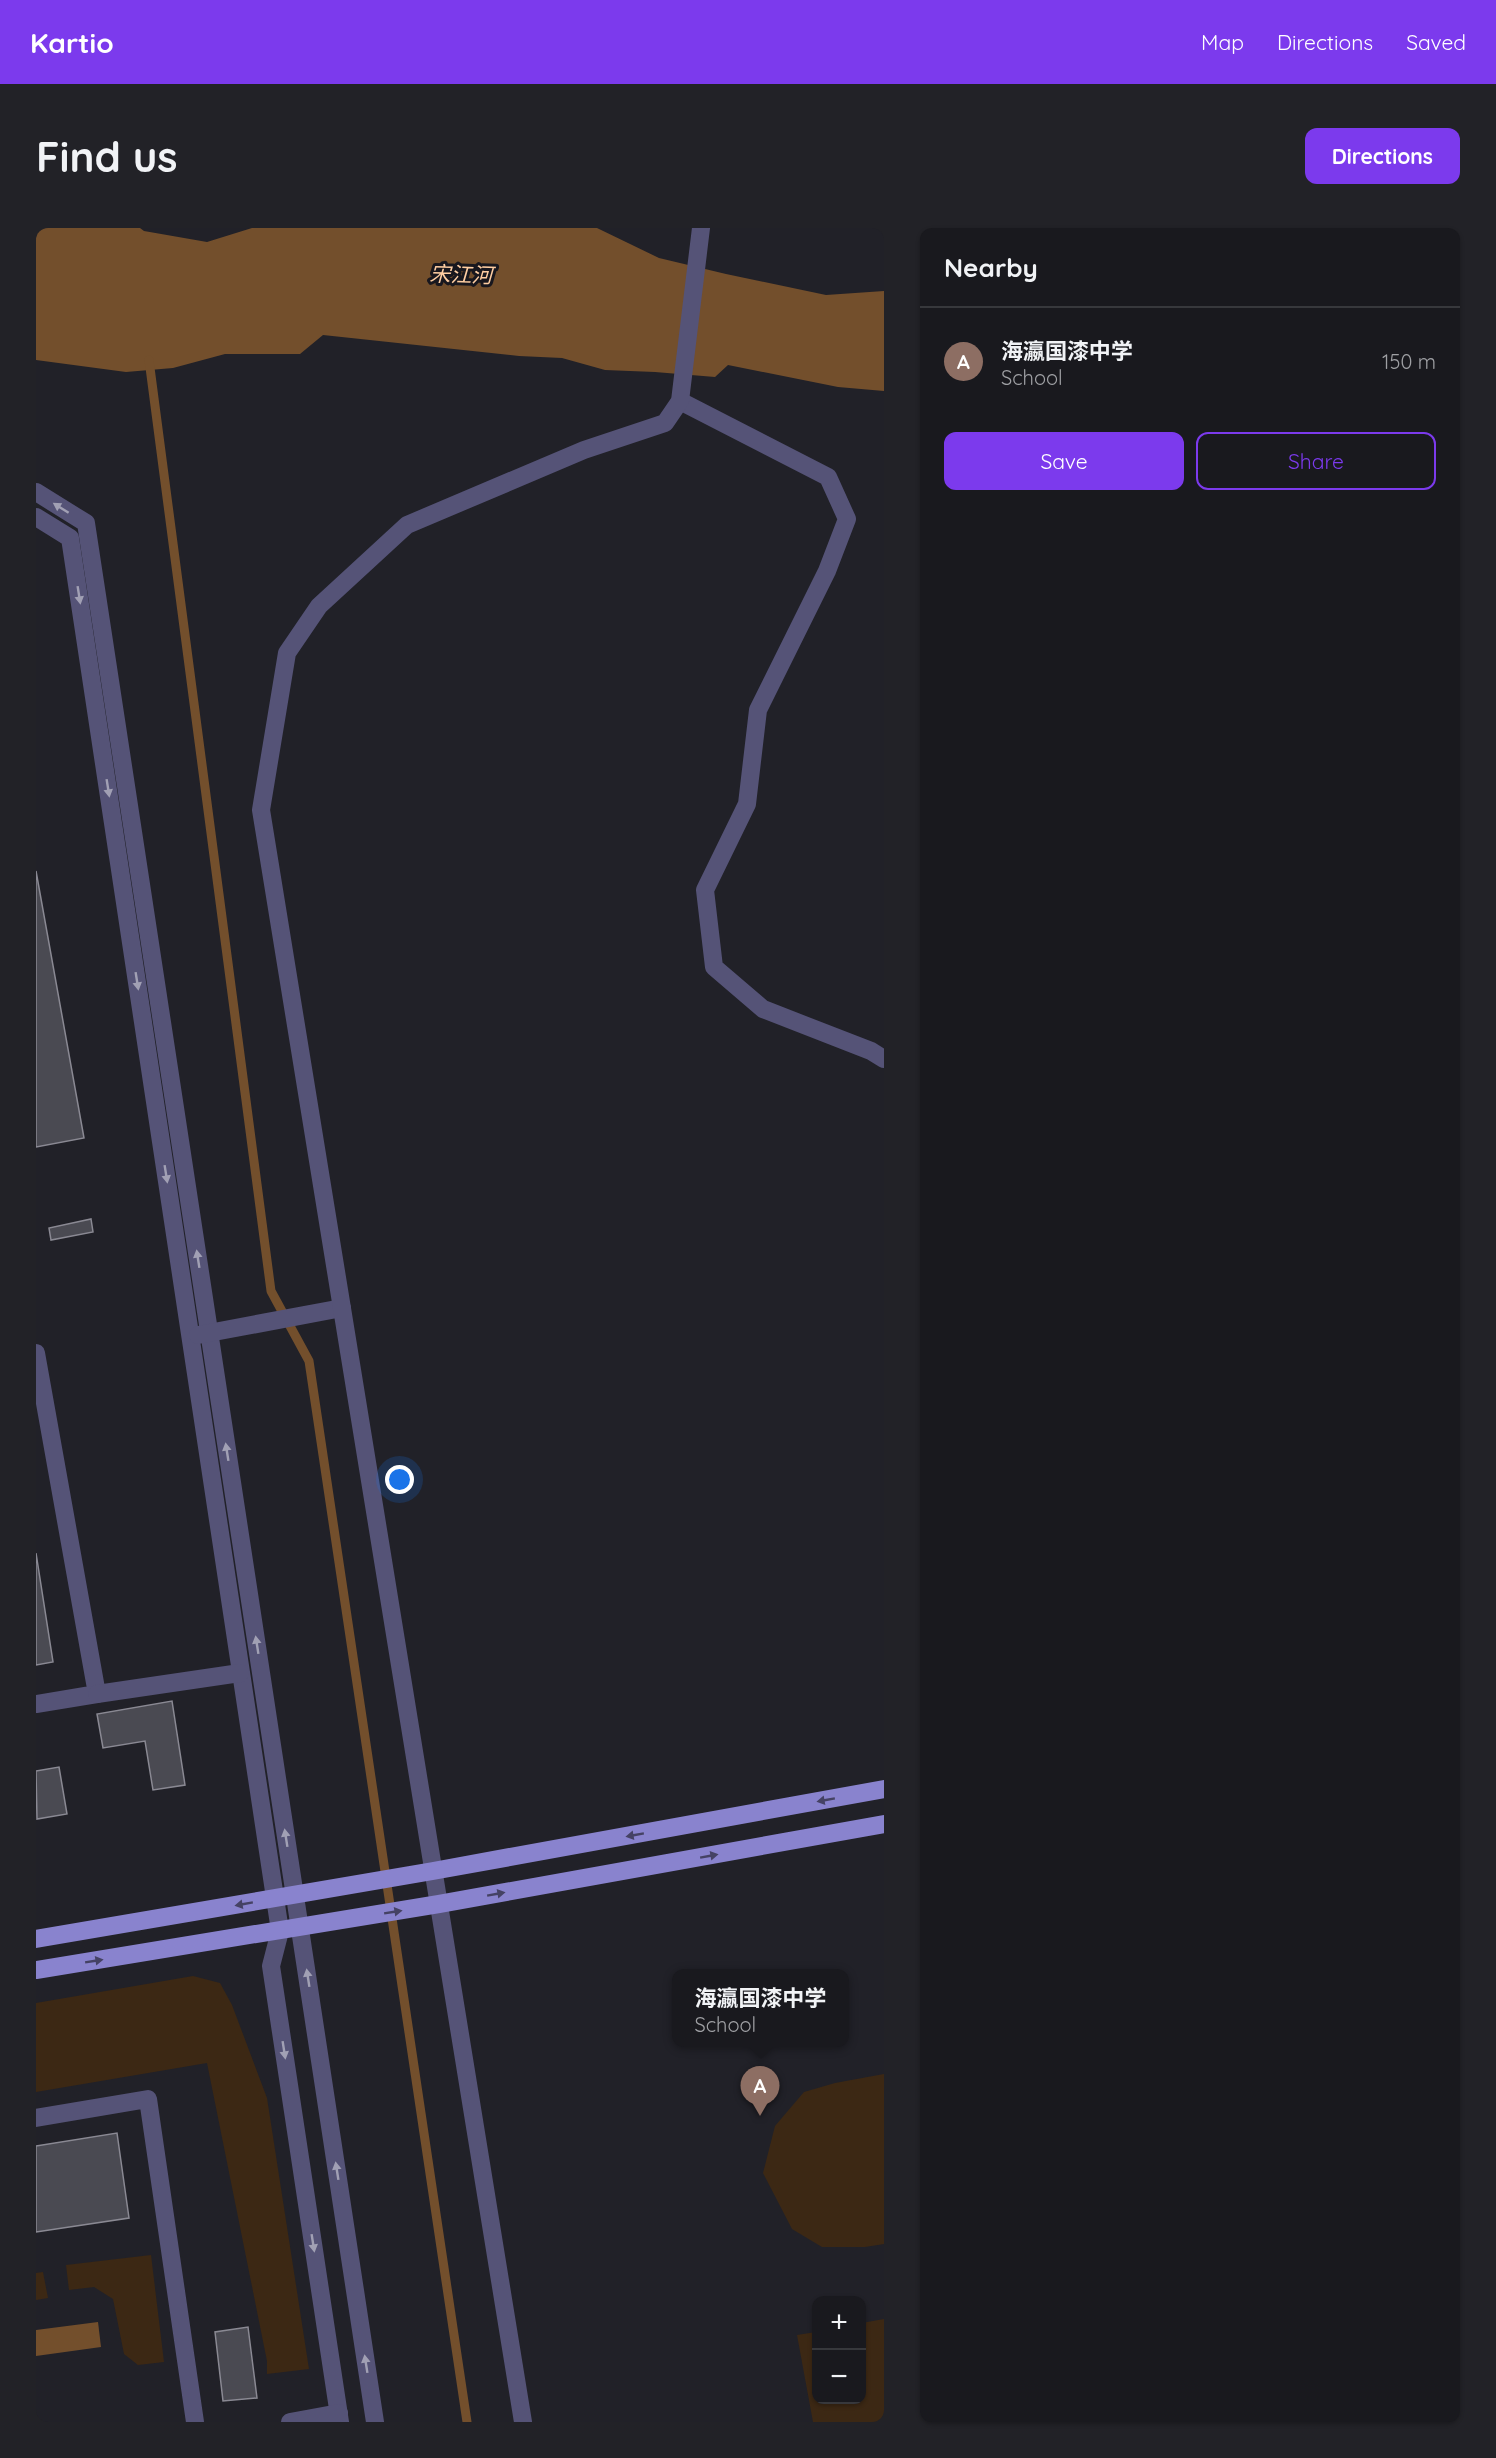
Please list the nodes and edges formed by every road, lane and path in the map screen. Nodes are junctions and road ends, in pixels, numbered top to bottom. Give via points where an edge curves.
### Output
1 (701, 228) edge
2 (680, 401) junction
3 (36, 492) edge
4 (36, 518) edge
5 (884, 1059) edge
6 (342, 1308) junction
7 (210, 1334) junction
8 (190, 1336) junction
9 (36, 1353) edge
10 (240, 1674) junction
11 (97, 1694) junction
12 (36, 1704) edge
13 (884, 1789) edge
14 (884, 1824) edge
15 (433, 1871) junction
16 (294, 1895) junction
17 (274, 1899) junction
18 (439, 1904) junction
19 (300, 1926) junction
20 (280, 1931) junction
21 (36, 1939) edge
22 (36, 1970) edge
23 (36, 2118) edge
24 (340, 2417) edge
25 (195, 2422) edge
26 (290, 2422) edge
27 (375, 2422) edge
28 (523, 2422) edge

1 - 2 street
2 - 5 street via 828,477 848,519 827,571 758,710 747,804 705,890 714,967 763,1009
2 - 6 street via 665,423 584,450 407,525 319,606 287,653 261,810
7 -> 3 street via 86,523
4 -> 8 street via 70,538
6 - 7 street
6 - 15 street
7 - 8 street
16 -> 7 street
8 - 10 street
9 - 11 street
10 - 11 street
10 - 17 street
11 - 12 street
13 -> 15 main road
18 -> 14 main road
15 - 16 main road
15 - 18 street
16 - 17 main road
16 - 19 street
17 - 20 street
17 -> 21 main road
19 -> 18 main road
18 - 28 street
19 - 20 main road
27 -> 19 street
22 -> 20 main road
20 -> 24 street via 271,1966
23 - 25 street via 148,2099
24 - 26 street

